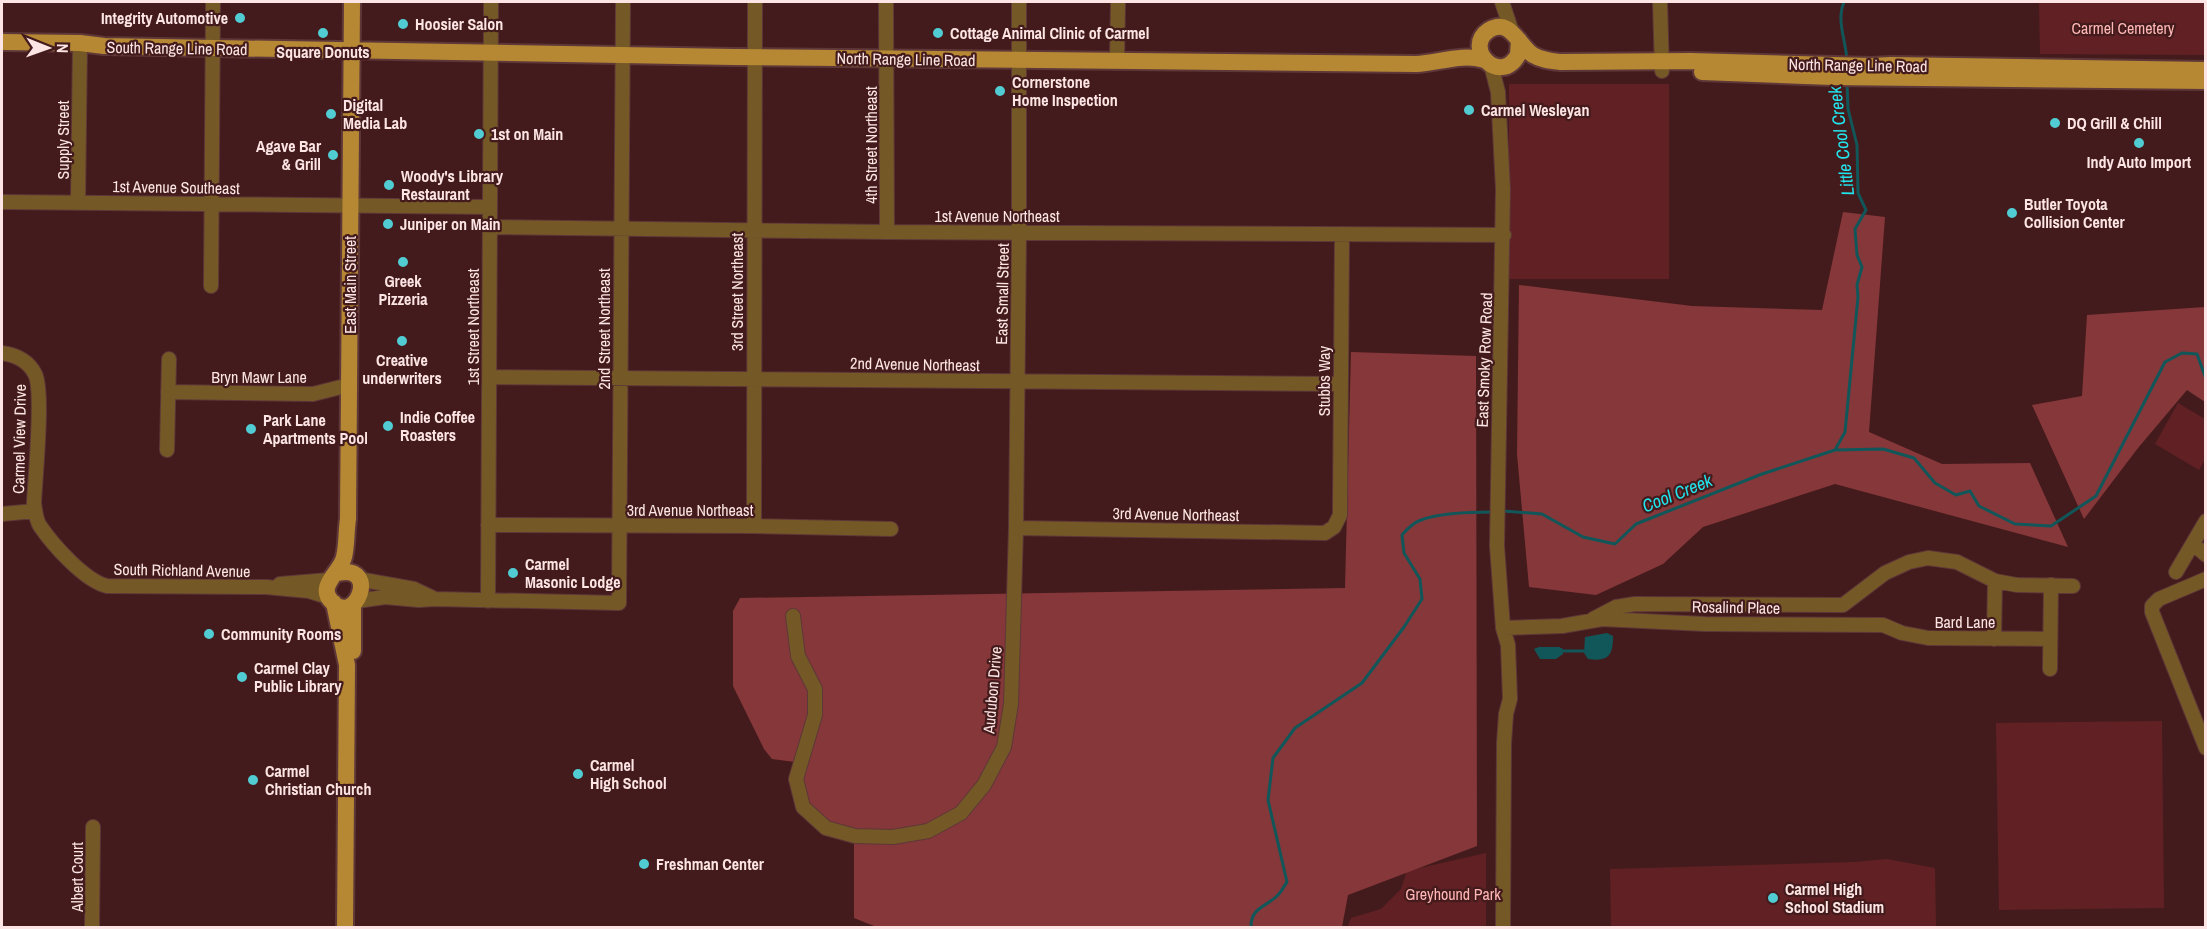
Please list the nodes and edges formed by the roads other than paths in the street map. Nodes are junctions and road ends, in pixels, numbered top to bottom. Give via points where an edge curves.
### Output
1 (213, 2) edge
2 (352, 2) edge
3 (491, 2) edge
4 (623, 2) edge
5 (755, 2) edge
6 (886, 2) edge
7 (1019, 2) edge
8 (1118, 2) edge
9 (1660, 2) edge
10 (1502, 3) edge
11 (1485, 36) junction
12 (1515, 36) junction
13 (2, 42) edge
14 (80, 43) junction
15 (214, 49) junction
16 (352, 51) junction
17 (491, 52) junction
18 (623, 54) junction
19 (755, 57) junction
20 (1459, 57) junction
21 (886, 58) junction
22 (1019, 60) junction
23 (1117, 61) junction
24 (1499, 63) junction
25 (1662, 66) junction
26 (2205, 70) edge
27 (1871, 72) junction
28 (2205, 81) edge
29 (2, 202) edge
30 (78, 202) junction
31 (211, 204) junction
32 (351, 205) junction
33 (490, 207) junction
34 (490, 227) junction
35 (621, 228) junction
36 (754, 229) junction
37 (887, 232) junction
38 (1019, 232) junction
39 (1342, 234) junction
40 (1504, 235) junction
41 (211, 286) dead end
42 (2, 353) edge
43 (169, 359) dead end
44 (490, 377) junction
45 (754, 378) junction
46 (620, 379) junction
47 (1017, 381) junction
48 (1340, 384) junction
49 (349, 385) junction
50 (168, 392) junction
51 (167, 450) dead end
52 (35, 511) junction
53 (2, 514) edge
54 (348, 519) junction
55 (2205, 521) edge
56 (489, 525) junction
57 (620, 526) junction
58 (754, 526) junction
59 (1334, 527) joint
60 (1016, 528) junction
61 (891, 529) dead end
62 (2193, 544) junction
63 (2205, 555) edge
64 (71, 560) joint
65 (2176, 572) dead end
66 (357, 577) junction
67 (2205, 579) edge
68 (1995, 580) junction
69 (2051, 585) junction
70 (2073, 586) dead end
71 (332, 588) junction
72 (435, 599) junction
73 (355, 602) junction
74 (488, 602) junction
75 (793, 616) dead end
76 (1590, 621) junction
77 (1883, 625) joint
78 (1503, 628) junction
79 (1994, 639) junction
80 (2050, 639) junction
81 (2050, 669) dead end
82 (2205, 748) edge
83 (93, 827) dead end
84 (92, 927) edge
85 (345, 927) edge
86 (352, 927) edge
87 (1503, 927) edge

1 - 15 street
2 - 16 main road, East Main Street
3 - 17 street, 1st Street Northeast
4 - 18 street, 2nd Street Northeast
5 - 19 street, 3rd Street Northeast
6 - 21 street, 4th Street Northeast
7 - 22 street, East Small Street
8 - 23 street
9 - 25 street
10 - 11 street
10 - 12 street
11 - 12 main road via 1503,27
11 - 20 main road, North Range Line Road
11 - 24 main road via 1480,51
12 - 24 main road via 1519,50
12 - 25 main road, North Range Line Road via 1534,55 1551,61
13 - 14 main road, South Range Line Road
14 - 15 main road, South Range Line Road
14 - 30 street, Supply Street
15 - 16 main road, South Range Line Road
15 - 31 street
16 - 17 main road, North Range Line Road
16 - 32 main road, East Main Street
17 - 18 main road, North Range Line Road
17 - 33 street, 1st Street Northeast
18 - 19 main road, North Range Line Road
18 - 35 street, 2nd Street Northeast
19 - 21 main road, North Range Line Road
19 - 36 street, 3rd Street Northeast
20 - 23 main road, North Range Line Road via 1416,64
20 - 24 main road, North Range Line Road
21 - 22 main road, North Range Line Road
21 - 37 street, 4th Street Northeast
22 - 23 main road, North Range Line Road
22 - 38 street, East Small Street
24 - 25 main road, North Range Line Road via 1528,63 1560,70
24 - 40 street, East Smoky Row Road
25 - 27 main road, North Range Line Road
26 - 27 main road, North Range Line Road via 1891,65
27 - 28 main road, North Range Line Road
29 - 30 street, 1st Avenue Southeast
30 - 31 street, 1st Avenue Southeast
31 - 32 street, 1st Avenue Southeast
31 - 41 street
32 - 33 street
32 - 49 main road, East Main Street
33 - 34 street, 1st Street Northeast
34 - 35 street, 1st Avenue Northeast
34 - 44 street, 1st Street Northeast
35 - 36 street, 1st Avenue Northeast
35 - 46 street, 2nd Street Northeast
36 - 37 street, 1st Avenue Northeast
36 - 45 street, 3rd Street Northeast
37 - 38 street, 1st Avenue Northeast
38 - 39 street, 1st Avenue Northeast
38 - 47 street, East Small Street
39 - 40 street, 1st Avenue Northeast
39 - 48 street, Stubbs Way
40 - 78 street, East Smoky Row Road via 1496,487
42 - 52 street, Carmel View Drive via 22,359 38,380
43 - 50 street
44 - 46 street, 2nd Avenue Northeast
44 - 56 street, 1st Street Northeast
45 - 46 street, 2nd Avenue Northeast
45 - 47 street, 2nd Avenue Northeast
45 - 58 street, 3rd Street Northeast
46 - 57 street, 2nd Street Northeast
47 - 48 street, 2nd Avenue Northeast
47 - 60 street, East Small Street
48 - 59 street, Stubbs Way via 1340,515
49 - 50 street, Bryn Mawr Lane via 313,394
49 - 54 main road, East Main Street
50 - 51 street
52 - 53 street, Carmel View Drive
52 - 64 street, Carmel View Drive via 40,525
54 - 66 main road, East Main Street
54 - 71 main road, East Main Street via 344,557
55 - 62 street
56 - 57 street, 3rd Avenue Northeast
56 - 74 street, 1st Street Northeast
57 - 58 street, 3rd Avenue Northeast
57 - 74 street, 2nd Street Northeast via 619,603
58 - 61 street, 3rd Avenue Northeast
59 - 60 street, 3rd Avenue Northeast via 1324,533
60 - 75 street, Audubon Drive via 1011,704 1004,747 984,785 961,813 928,831 893,837 855,836 826,828 803,807 796,779 815,715 815,689 798,656
62 - 63 street
62 - 65 street
64 - 71 street, South Richland Avenue via 89,578 107,586 266,587 290,582
66 - 71 main road via 343,572
66 - 72 street via 414,589
66 - 73 main road via 362,590
67 - 82 street via 2159,599 2152,606
68 - 69 street via 2017,585
68 - 76 street, Rosalind Place via 1958,562 1928,558 1885,573 1843,604 1635,604
68 - 79 street
69 - 70 street
69 - 80 street
71 - 73 main road via 339,606
71 - 85 main road, East Main Street via 347,665
72 - 73 street via 385,597
72 - 74 street
73 - 86 main road
76 - 77 street, Rosalind Place
76 - 78 street, Rosalind Place
77 - 79 street, Bard Lane via 1928,639
78 - 87 street, East Smoky Row Road via 1510,685 1506,714
79 - 80 street, Bard Lane
80 - 81 street
83 - 84 street, Albert Court

